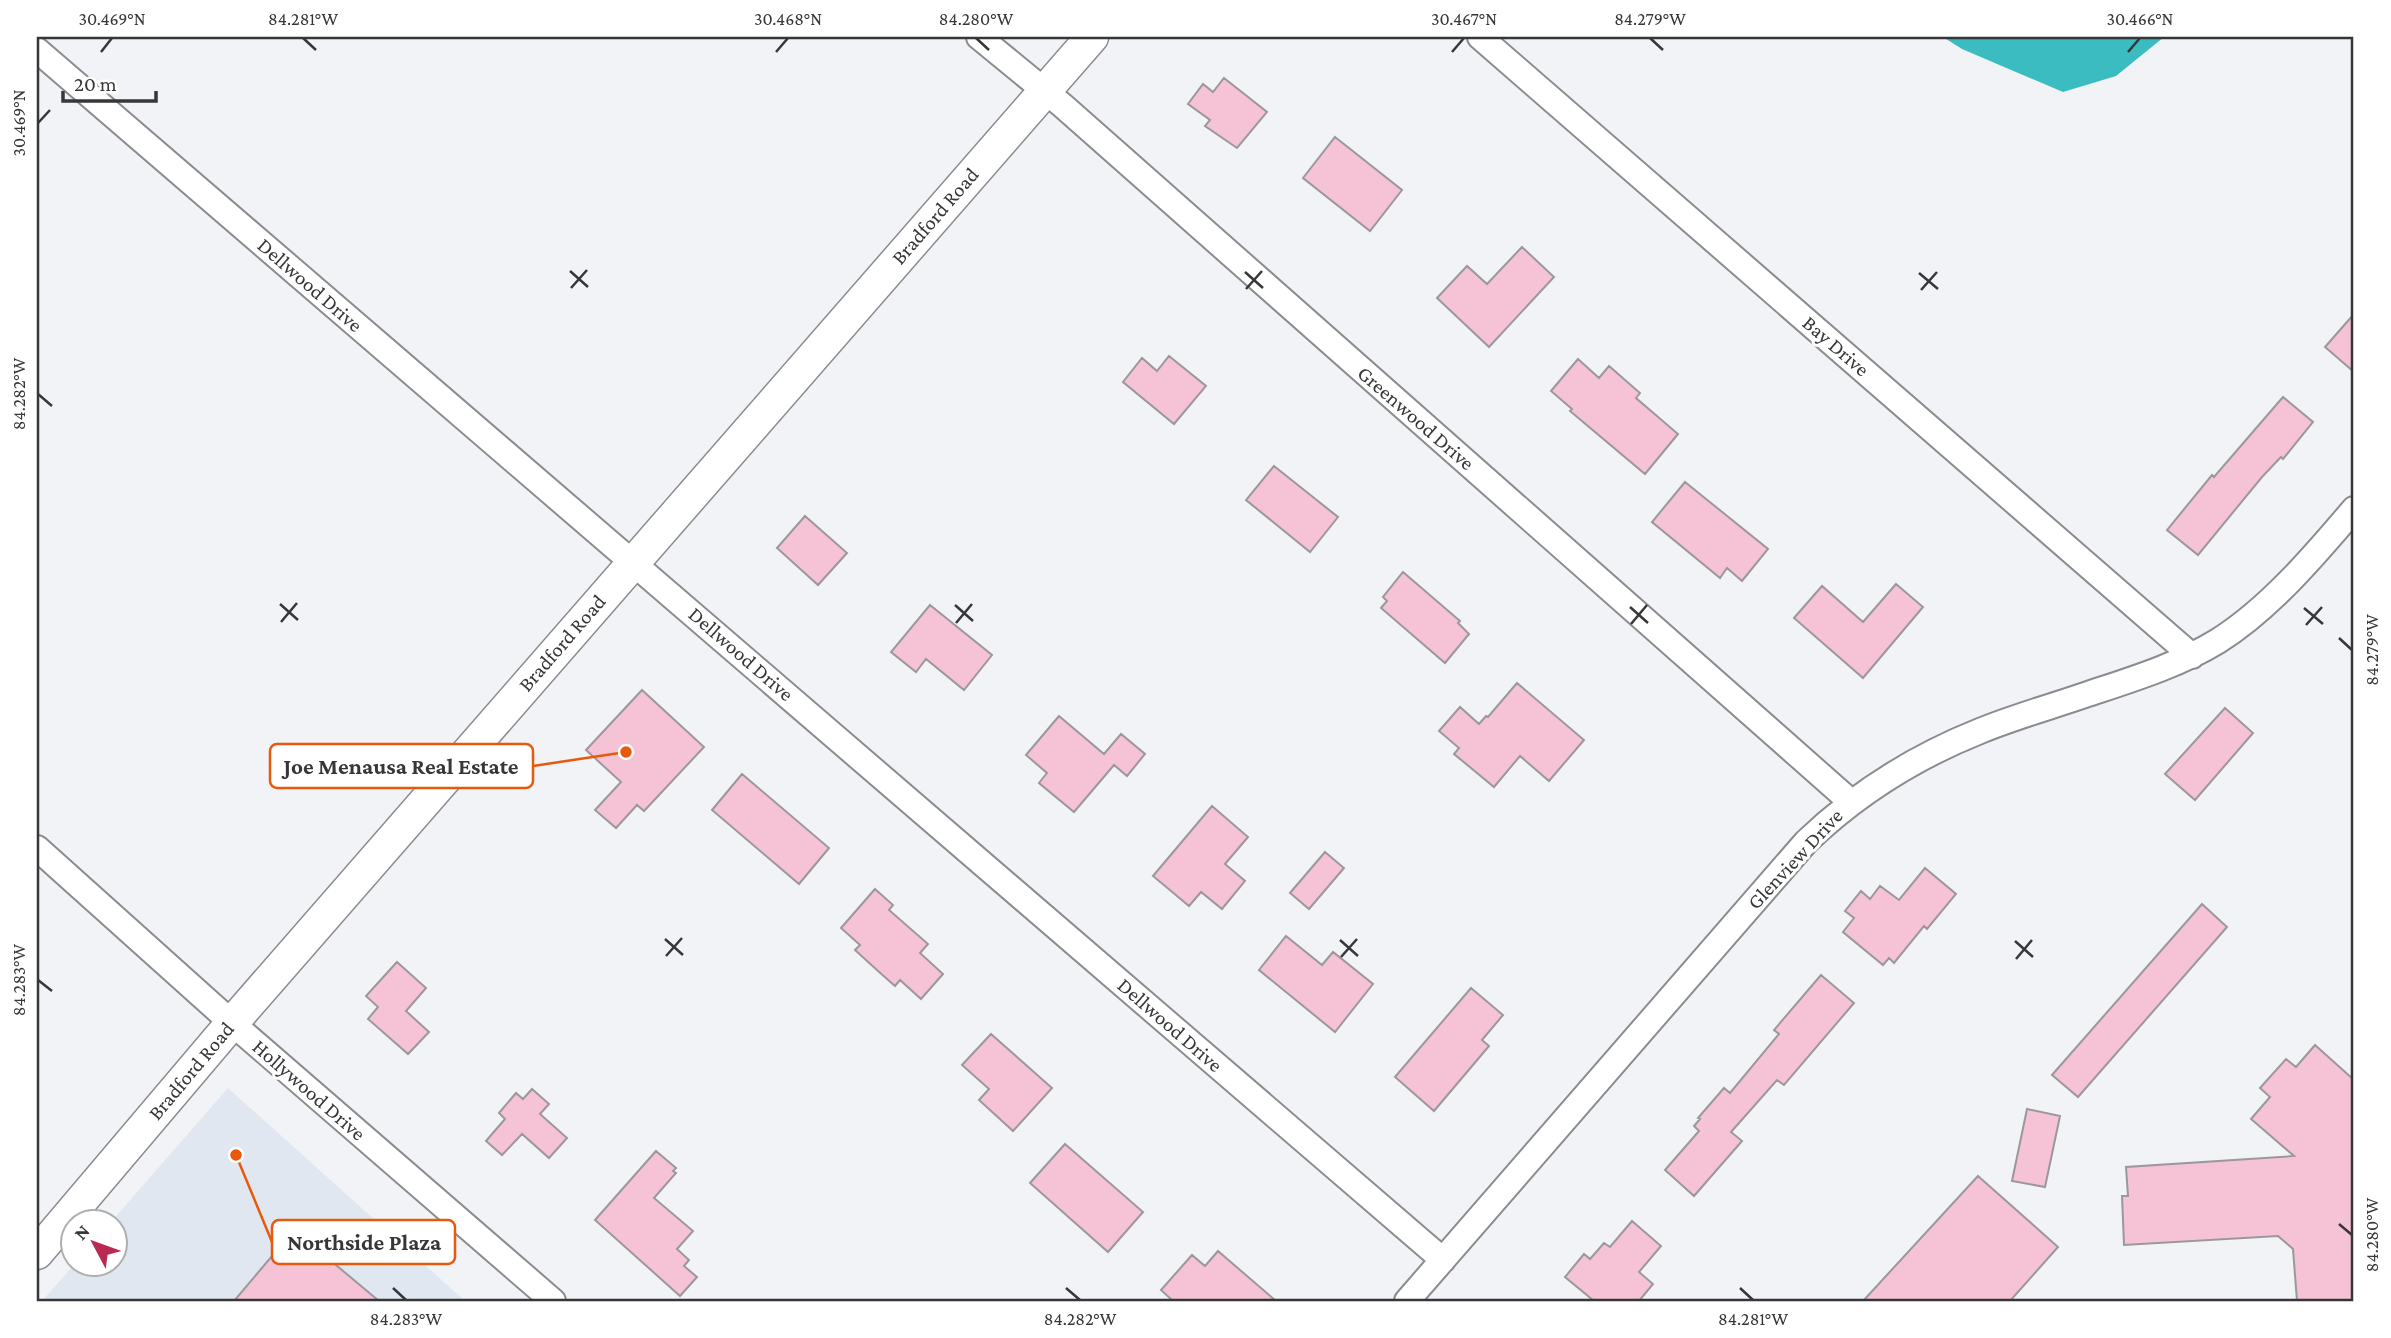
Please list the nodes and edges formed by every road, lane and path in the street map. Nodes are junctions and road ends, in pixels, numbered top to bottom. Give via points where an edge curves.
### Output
1 (979, 37) edge
2 (1092, 37) edge
3 (1480, 37) edge
4 (37, 50) edge
5 (1045, 91) junction
6 (2354, 509) edge
7 (633, 561) junction
8 (2192, 656) junction
9 (1851, 802) junction
10 (37, 848) edge
11 (232, 1023) junction
12 (37, 1253) edge
13 (1443, 1260) junction
14 (552, 1301) edge
15 (1407, 1301) edge

1 - 5 street, Greenwood Drive
2 - 5 street, Bradford Road
3 - 8 street, Bay Drive
4 - 7 street, Dellwood Drive
5 - 7 street, Bradford Road
5 - 9 street, Greenwood Drive
6 - 8 street, Glenview Drive via 2262,608
7 - 11 street, Bradford Road
7 - 13 street, Dellwood Drive
8 - 9 street, Glenview Drive via 1979,732 1902,769
9 - 13 street, Glenview Drive via 1806,842
10 - 11 street, Hollywood Drive
11 - 12 street, Bradford Road
11 - 14 street, Hollywood Drive
13 - 15 street, Glenview Drive

